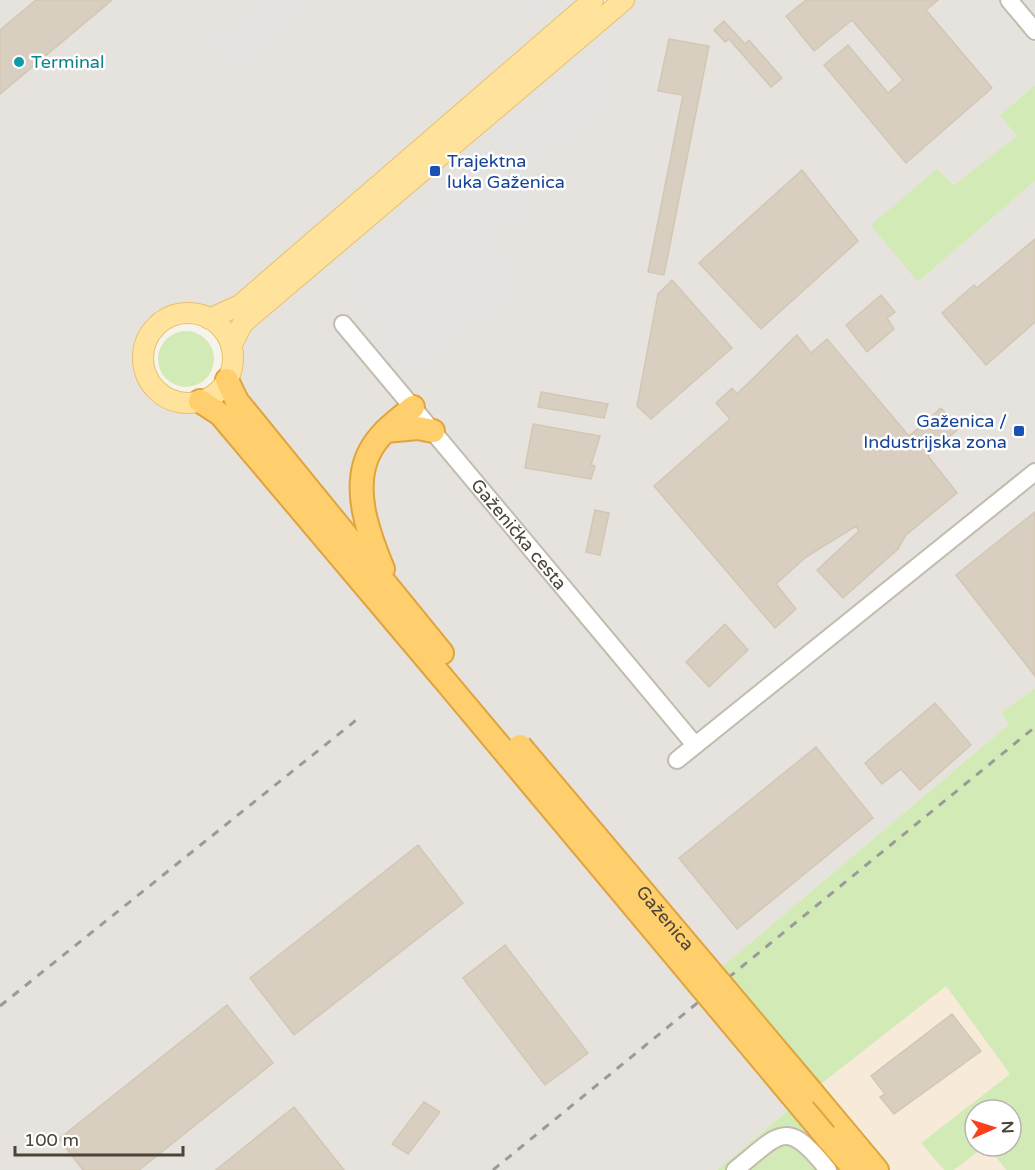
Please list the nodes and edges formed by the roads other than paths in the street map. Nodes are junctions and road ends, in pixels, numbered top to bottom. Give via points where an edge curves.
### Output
1 (593, 0) edge
2 (624, 0) edge
3 (1009, 0) edge
4 (1035, 31) edge
5 (209, 319) junction
6 (343, 324) dead end
7 (231, 346) junction
8 (227, 380) junction
9 (200, 401) junction
10 (413, 408) junction
11 (386, 431) junction
12 (433, 431) junction
13 (1035, 472) edge
14 (393, 593) junction
15 (447, 671) junction
16 (695, 744) junction
17 (677, 760) dead end
18 (735, 1170) edge
19 (828, 1170) edge
20 (855, 1170) edge
21 (877, 1170) edge

1 - 5 main road via 240,305
2 - 7 main road via 243,323
3 - 4 street
5 - 7 main road via 226,335
5 - 9 main road via 184,314 167,318 154,329 143,353 145,371 159,392 183,403
6 - 10 street, Gaženička cesta
7 - 8 main road
8 - 9 main road
8 - 14 highway via 237,401
9 - 15 highway via 220,414
10 - 11 highway
10 - 12 street, Gaženička cesta
11 - 12 highway
11 - 14 highway via 372,447 367,463 362,483 363,507 367,531
12 - 16 street, Gaženička cesta
13 - 16 street
14 - 15 highway
15 - 20 highway, Gaženica, bridge
15 - 21 highway, Gaženica, bridge
16 - 17 street
18 - 19 street via 771,1140 783,1136 798,1137

